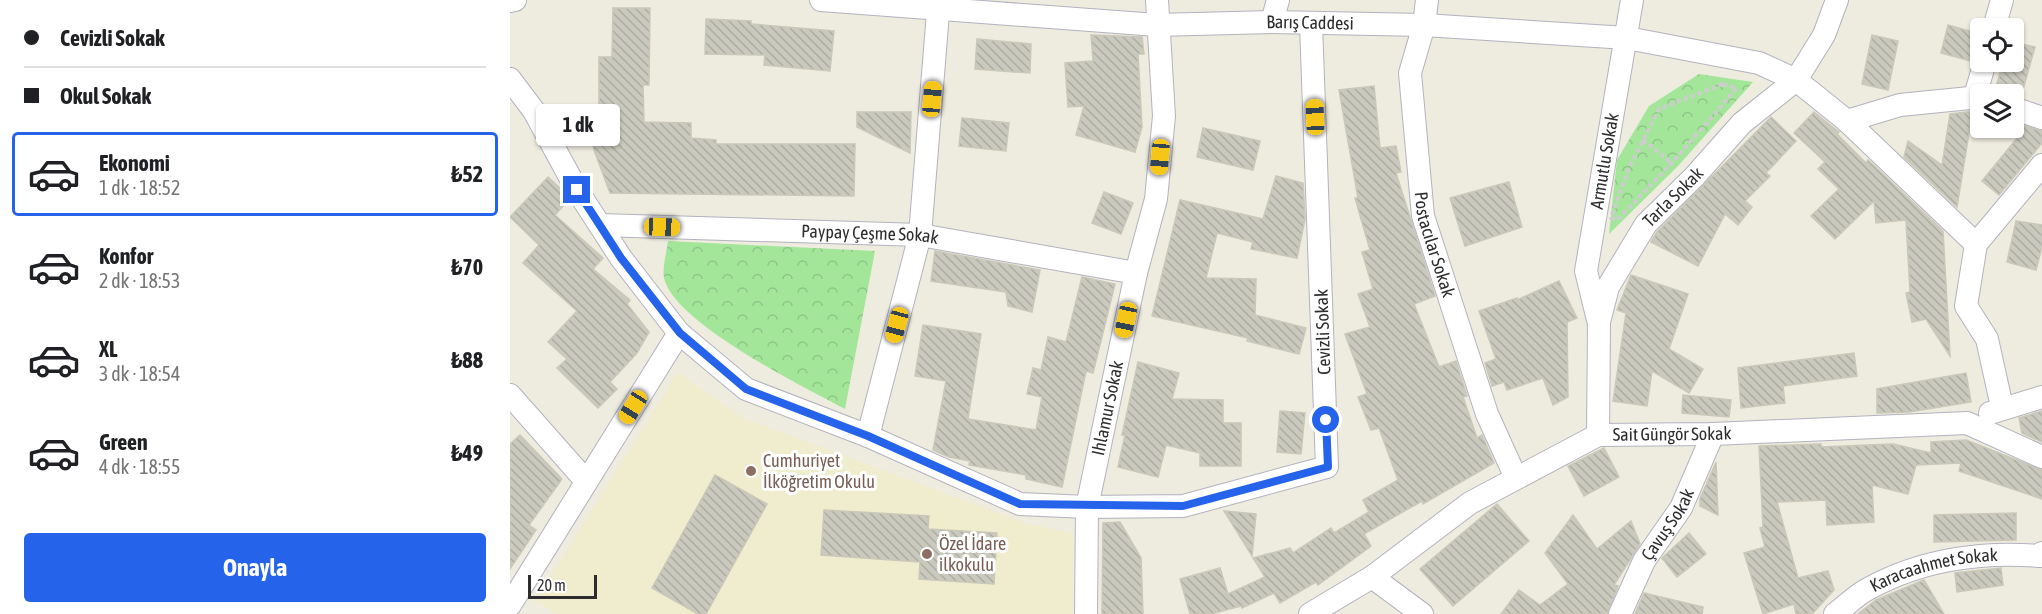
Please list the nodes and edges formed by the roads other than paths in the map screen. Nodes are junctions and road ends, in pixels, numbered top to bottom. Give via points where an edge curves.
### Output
1 (515, 0) edge
2 (821, 0) edge
3 (1157, 0) edge
4 (1278, 0) edge
5 (1427, 0) edge
6 (1632, 0) edge
7 (1837, 0) edge
8 (2002, 0) edge
9 (510, 1) edge
10 (939, 4) edge
11 (1997, 18) edge
12 (1272, 22) junction
13 (1311, 24) junction
14 (1157, 25) junction
15 (1424, 25) junction
16 (1627, 38) junction
17 (510, 79) edge
18 (1796, 80) junction
19 (1970, 97) edge
20 (2024, 111) edge
21 (2042, 117) edge
22 (1847, 121) junction
23 (2040, 172) edge
24 (600, 225) junction
25 (920, 236) junction
26 (1976, 244) junction
27 (1136, 273) junction
28 (1599, 322) junction
29 (680, 333) junction
30 (510, 395) edge
31 (2042, 397) edge
32 (2002, 407) junction
33 (1967, 423) junction
34 (1713, 434) junction
35 (1598, 435) junction
36 (868, 436) junction
37 (2042, 457) edge
38 (1516, 478) junction
39 (586, 481) junction
40 (1087, 507) junction
41 (2042, 553) edge
42 (1372, 577) junction
43 (510, 605) edge
44 (1086, 614) edge
45 (1310, 614) edge
46 (1422, 614) edge
47 (1620, 614) edge
48 (1835, 614) edge

1 - 9 street
2 - 10 street, Barış Caddesi
3 - 14 street, Ihlamur Sokak
4 - 12 street
5 - 15 street, Postacılar Sokak
6 - 16 street, Armutlu Sokak
7 - 18 street, Tarla Sokak via 1824,35
8 - 11 street
10 - 14 street, Barış Caddesi
10 - 25 street
12 - 13 street, Barış Caddesi
12 - 14 street, Barış Caddesi
13 - 15 street, Barış Caddesi
13 - 40 street, Cevizli Sokak via 1328,467 1183,506
14 - 27 street, Ihlamur Sokak via 1164,116 1156,199
15 - 16 street, Barış Caddesi
15 - 38 street, Postacılar Sokak via 1410,73 1423,216 1487,414
16 - 18 street, Barış Caddesi via 1759,63
16 - 28 street, Armutlu Sokak via 1586,271
17 - 24 street via 534,111
18 - 22 street, Barış Caddesi
18 - 28 street, Tarla Sokak via 1742,123 1646,224 1608,287
19 - 22 street via 1900,105
20 - 21 street
22 - 26 street, Barış Caddesi
23 - 26 street
24 - 25 street, Paypay Çeşme Sokak
24 - 29 street
25 - 27 street, Paypay Çeşme Sokak
25 - 36 street
26 - 32 street via 1966,306 1987,339
27 - 40 street, Ihlamur Sokak
28 - 35 street, Tarla Sokak
29 - 36 street via 746,389
29 - 39 street
30 - 39 street
31 - 32 street
32 - 33 street
33 - 34 street, Sait Güngör Sokak
33 - 37 street, Sait Güngör Sokak
34 - 35 street, Sait Güngör Sokak
34 - 47 street, Çavuş Sokak via 1681,508 1644,561
35 - 38 street, Sait Güngör Sokak
36 - 40 street via 1020,504
38 - 42 street, Sait Güngör Sokak via 1470,503
39 - 43 street
40 - 44 street, Ihlamur Sokak
41 - 48 street, Karacaahmet Sokak via 2002,553 1913,568 1866,590
42 - 45 street, Sait Güngör Sokak
42 - 46 street

